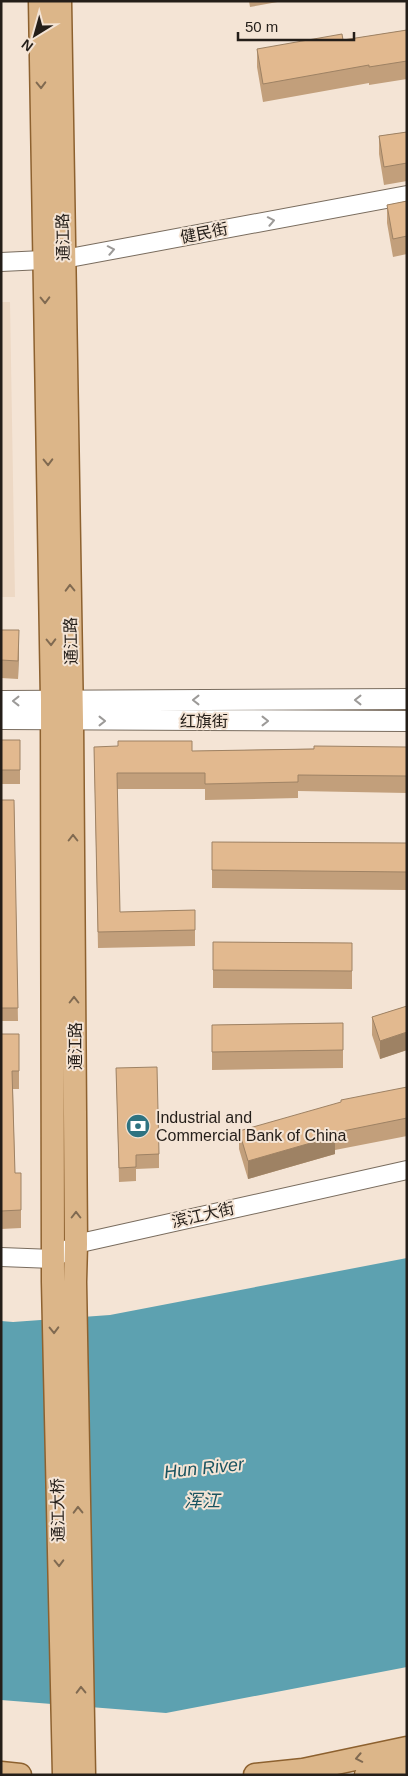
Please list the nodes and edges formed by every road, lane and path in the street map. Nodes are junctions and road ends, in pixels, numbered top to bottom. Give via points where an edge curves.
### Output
1 (40, 1) edge
2 (60, 1) edge
3 (407, 195) edge
4 (54, 260) junction
5 (1, 262) edge
6 (407, 699) edge
7 (1, 701) edge
8 (62, 710) junction
9 (1, 719) edge
10 (407, 721) edge
11 (407, 1170) edge
12 (76, 1244) junction
13 (1, 1257) edge
14 (53, 1259) junction
15 (64, 1282) junction
16 (73, 1739) junction
17 (407, 1748) edge
18 (407, 1767) edge
19 (1, 1773) edge
20 (20, 1775) edge
21 (64, 1775) edge
22 (84, 1775) edge
23 (255, 1775) edge
24 (366, 1775) edge

1 -> 4 main road, 通江路
2 - 4 main road, 通江路
4 -> 3 street, 健民街
4 - 5 street, 健民街
4 - 8 main road, 通江路
6 -> 8 main road
8 -> 7 main road
8 - 9 main road, 红旗街
8 -> 10 main road, 红旗街
12 -> 8 main road, 通江路
8 - 14 main road, 通江路
11 - 12 street, 滨江大街
12 - 14 street, 滨江大街
12 - 15 main road, 通江路
13 - 14 street
14 - 15 main road, 通江路
15 - 16 main road, 通江大桥
16 - 21 main road
16 - 22 main road
17 -> 23 main road via 303,1770
18 - 24 main road
19 - 20 main road

